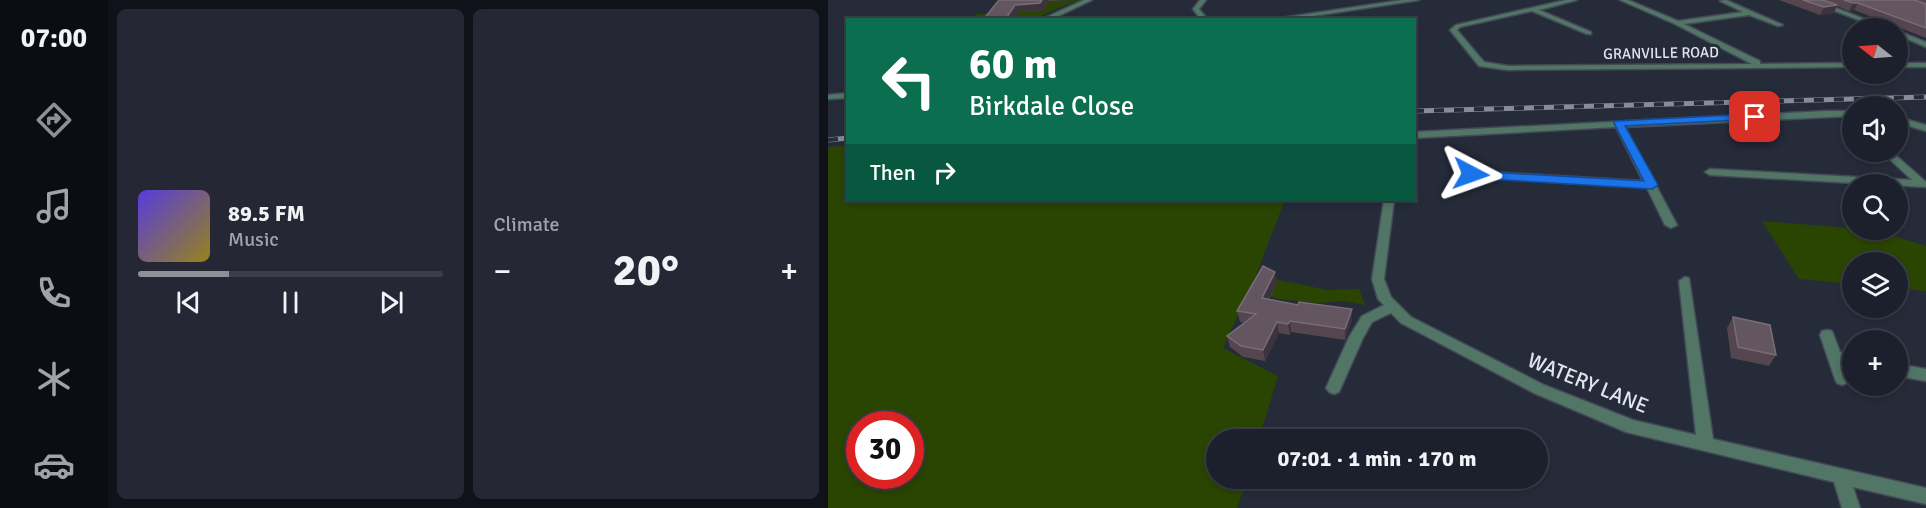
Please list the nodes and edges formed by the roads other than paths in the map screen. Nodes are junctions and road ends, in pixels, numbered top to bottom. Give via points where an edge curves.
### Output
1 (1089, 0) edge
2 (1203, 0) edge
3 (1416, 0) edge
4 (1574, 0) edge
5 (1623, 0) edge
6 (1809, 0) edge
7 (1723, 1) edge
8 (1350, 9) junction
9 (1532, 9) junction
10 (1750, 13) junction
11 (1048, 18) edge
12 (1203, 18) edge
13 (1284, 18) edge
14 (1355, 18) edge
15 (1858, 18) edge
16 (1677, 23) junction
17 (1780, 25) dead end
18 (1589, 33) dead end
19 (1908, 37) edge
20 (1926, 45) edge
21 (1760, 65) junction
22 (1842, 65) edge
23 (1908, 65) edge
24 (1926, 65) edge
25 (846, 95) edge
26 (828, 97) edge
27 (1842, 116) edge
28 (1619, 123) junction
29 (1908, 123) edge
30 (1926, 128) edge
31 (1416, 135) edge
32 (1898, 162) edge
33 (1710, 172) dead end
34 (1471, 174) dead end
35 (1652, 185) junction
36 (1924, 186) edge
37 (1389, 201) edge
38 (1671, 225) dead end
39 (1684, 281) dead end
40 (1392, 308) junction
41 (1827, 335) dead end
42 (1834, 356) junction
43 (1842, 358) edge
44 (1908, 371) edge
45 (1926, 375) edge
46 (1842, 379) dead end
47 (1334, 388) dead end
48 (1705, 442) junction
49 (1841, 476) junction
50 (1926, 496) edge
51 (1851, 508) edge

1 - 11 street
2 - 12 street via 1196,9
3 - 8 street
4 - 9 street
5 - 16 street
6 - 15 street
7 - 10 street
8 - 13 street
8 - 14 street
9 - 18 street
9 - 21 street, GRANVILLE ROAD via 1453,30 1482,64 1508,68
10 - 16 street
10 - 17 street
16 - 21 street
19 - 20 street
21 - 22 street, GRANVILLE ROAD
23 - 24 street
25 - 26 street
27 - 28 street
28 - 31 street
28 - 35 street
29 - 30 street
32 - 36 street
33 - 36 street
34 - 35 street
35 - 38 street
37 - 40 street, WATERY LANE via 1378,279
39 - 48 street
40 - 47 street via 1367,319
40 - 48 street, WATERY LANE via 1406,320 1539,388 1632,427
41 - 42 street
42 - 43 street
42 - 46 street
44 - 45 street
48 - 49 street, WATERY LANE
49 - 50 street, WATERY LANE
49 - 51 street

